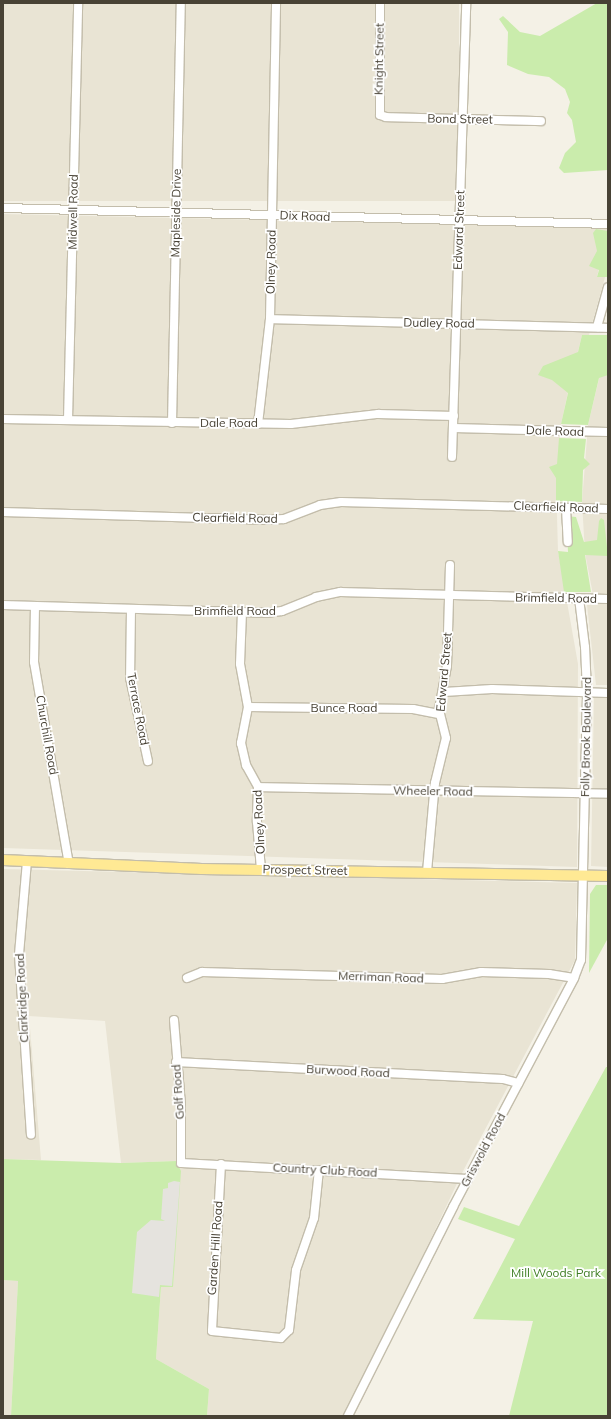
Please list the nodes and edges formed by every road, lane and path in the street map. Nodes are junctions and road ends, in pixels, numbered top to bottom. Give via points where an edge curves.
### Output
1 (78, 3) edge
2 (181, 3) edge
3 (276, 3) edge
4 (380, 3) edge
5 (466, 3) edge
6 (380, 114) joint
7 (462, 119) junction
8 (541, 121) dead end
9 (3, 208) edge
10 (73, 210) junction
11 (176, 212) junction
12 (272, 215) junction
13 (459, 220) junction
14 (608, 224) edge
15 (608, 287) edge
16 (270, 319) junction
17 (456, 324) junction
18 (597, 327) junction
19 (608, 328) edge
20 (454, 416) junction
21 (3, 418) edge
22 (68, 420) junction
23 (172, 423) junction
24 (258, 424) junction
25 (454, 428) junction
26 (608, 432) edge
27 (452, 457) dead end
28 (566, 508) junction
29 (608, 509) edge
30 (3, 512) edge
31 (568, 542) dead end
32 (450, 565) dead end
33 (449, 595) junction
34 (579, 598) junction
35 (608, 599) edge
36 (3, 605) edge
37 (35, 606) junction
38 (131, 609) junction
39 (242, 612) junction
40 (444, 692) junction
41 (587, 692) junction
42 (608, 692) edge
43 (248, 707) junction
44 (439, 714) junction
45 (148, 761) dead end
46 (258, 787) junction
47 (434, 791) junction
48 (586, 793) junction
49 (608, 794) edge
50 (3, 860) edge
51 (26, 861) junction
52 (69, 864) junction
53 (261, 870) junction
54 (427, 872) junction
55 (584, 876) junction
56 (608, 876) edge
57 (187, 978) dead end
58 (574, 978) junction
59 (174, 1020) dead end
60 (176, 1062) junction
61 (518, 1083) junction
62 (31, 1135) dead end
63 (182, 1163) joint
64 (221, 1164) junction
65 (319, 1170) junction
66 (468, 1179) junction
67 (352, 1415) edge

1 - 10 street, Midwell Road
2 - 11 street, Mapleside Drive
3 - 12 street, Olney Road
4 - 6 street, Knight Street
5 - 7 street, Edward Street
6 - 7 street, Bond Street via 386,117
7 - 8 street, Bond Street
7 - 13 street, Edward Street
9 - 10 street, Dix Road
10 - 11 street, Dix Road
10 - 22 street, Midwell Road
11 - 12 street, Dix Road
11 - 23 street, Mapleside Drive
12 - 13 street, Dix Road
12 - 16 street, Olney Road
13 - 14 street, Dix Road
13 - 17 street, Edward Street
15 - 18 street
16 - 17 street, Dudley Road
16 - 24 street, Olney Road
17 - 18 street, Dudley Road
17 - 20 street, Edward Street
18 - 19 street, Dudley Road
20 - 24 street, Dale Road via 378,414 312,423
20 - 25 street, Edward Street
21 - 22 street, Dale Road
22 - 23 street, Dale Road
23 - 24 street, Dale Road
25 - 26 street, Dale Road
25 - 27 street, Edward Street
28 - 29 street, Clearfield Road
28 - 30 street, Clearfield Road via 341,502 320,505 284,519 265,520
28 - 31 street
32 - 33 street, Edward Street
33 - 34 street, Brimfield Road
33 - 39 street, Brimfield Road via 340,592 316,597 282,611
33 - 40 street, Edward Street
34 - 35 street, Brimfield Road
34 - 41 street, Folly Brook Boulevard
36 - 37 street, Brimfield Road
37 - 38 street, Brimfield Road
37 - 52 street, Churchill Road via 34,662
38 - 39 street, Brimfield Road
38 - 45 street, Terrace Road via 130,678
39 - 43 street, Olney Road via 240,664
40 - 41 street via 481,689
40 - 44 street, Edward Street
41 - 42 street
41 - 48 street, Folly Brook Boulevard
43 - 44 street, Bunce Road via 413,708
43 - 46 street, Olney Road via 241,736 241,749
44 - 47 street, Edward Street via 446,738
46 - 47 street, Wheeler Road
46 - 53 street, Olney Road via 257,822
47 - 48 street, Wheeler Road
47 - 54 street, Edward Street
48 - 49 street, Wheeler Road
48 - 55 street, Folly Brook Boulevard
50 - 51 main road, Prospect Street
51 - 52 main road, Prospect Street
51 - 62 street, Clarkridge Road via 19,955
52 - 53 main road, Prospect Street
53 - 54 main road, Prospect Street
54 - 55 main road, Prospect Street
55 - 56 main road, Prospect Street
55 - 58 street, Griswold Road via 583,950
57 - 58 street, Merriman Road via 202,972 442,979 481,972 549,974
58 - 61 street, Griswold Road
59 - 60 street, Golf Road
60 - 61 street, Burwood Road via 503,1079
60 - 63 street, Golf Road via 181,1106
61 - 66 street, Griswold Road
63 - 64 street, Country Club Road
64 - 65 street, Country Club Road
64 - 65 street, Garden Hill Road via 212,1331 281,1338 289,1330 296,1270 314,1218
65 - 66 street, Country Club Road
66 - 67 street, Griswold Road

